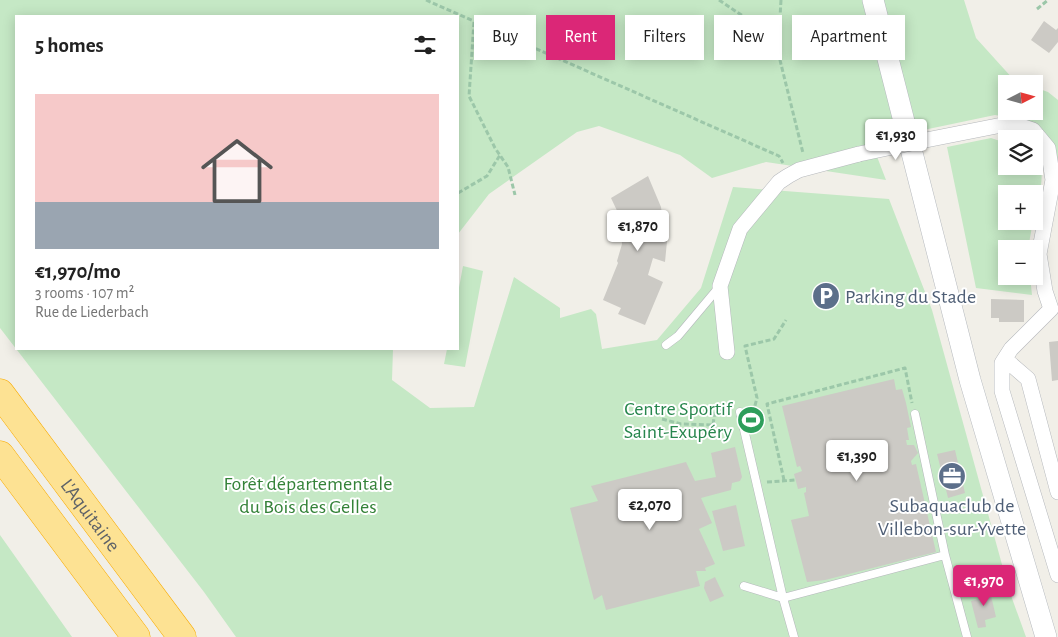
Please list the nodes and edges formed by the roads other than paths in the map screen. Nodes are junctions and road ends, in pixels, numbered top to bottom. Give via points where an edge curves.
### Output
1 (873, 0) edge
2 (720, 286) junction
3 (1054, 311) edge
4 (666, 346) dead end
5 (727, 352) dead end
6 (1005, 358) junction
7 (0, 394) edge
8 (740, 412) dead end
9 (915, 414) road end
10 (0, 455) edge
11 (1058, 492) edge
12 (1054, 546) edge
13 (945, 556) junction
14 (1058, 575) edge
15 (744, 586) dead end
16 (783, 598) junction
17 (136, 637) edge
18 (182, 637) edge
19 (794, 637) edge
20 (967, 637) edge
21 (1046, 637) edge

1 - 21 main road via 970,380
2 - 3 street, bridge via 740,229 779,182 788,176 859,154 1012,123 1033,130 1048,148 1053,180 1039,254 1045,290
2 - 4 lane
2 - 5 street
3 - 6 street
6 - 11 street via 1028,380
6 - 12 street via 1002,362 1002,392
7 - 18 highway, L'Aquitaine
8 - 16 lane
9 - 13 lane
10 - 17 highway, L'Aquitaine
12 - 14 street
13 - 16 lane
13 - 20 lane
15 - 16 lane
16 - 19 lane

